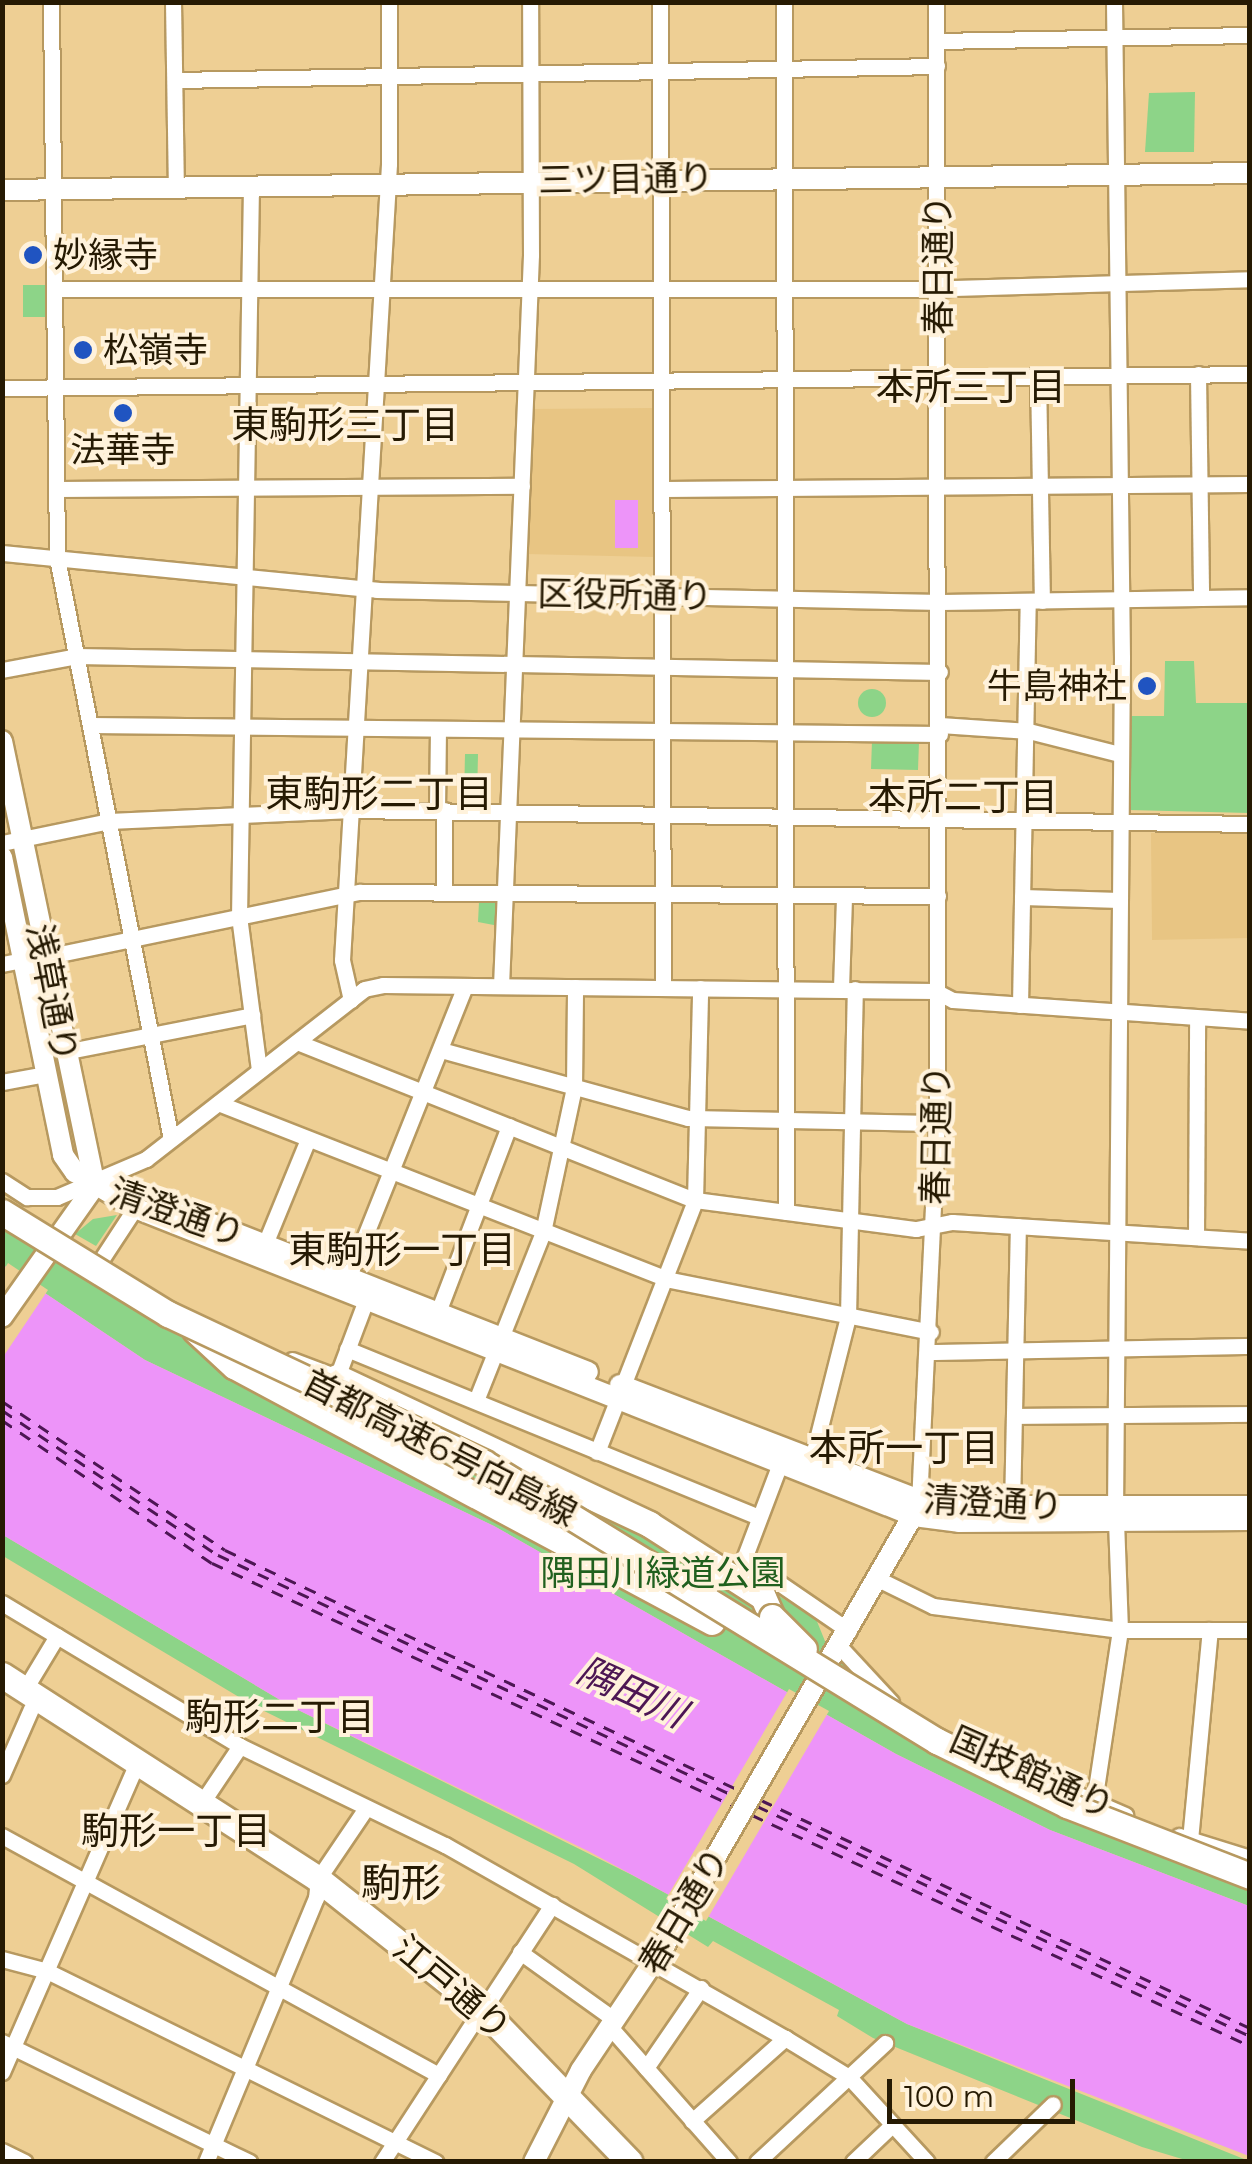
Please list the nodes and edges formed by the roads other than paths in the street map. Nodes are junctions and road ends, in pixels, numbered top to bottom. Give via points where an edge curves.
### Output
1 (50, 2) edge
2 (173, 2) edge
3 (389, 2) edge
4 (530, 2) edge
5 (660, 2) edge
6 (784, 2) edge
7 (936, 2) edge
8 (1114, 2) edge
9 (1250, 35) edge
10 (1114, 37) junction
11 (937, 40) junction
12 (937, 66) junction
13 (786, 68) junction
14 (661, 70) junction
15 (531, 73) junction
16 (392, 76) junction
17 (175, 80) junction
18 (1250, 173) edge
19 (938, 174) junction
20 (1117, 174) junction
21 (786, 177) junction
22 (664, 179) junction
23 (532, 180) junction
24 (388, 185) junction
25 (251, 186) junction
26 (176, 187) junction
27 (56, 188) junction
28 (2, 190) edge
29 (1250, 279) edge
30 (1119, 281) junction
31 (939, 286) junction
32 (381, 288) junction
33 (530, 288) junction
34 (58, 289) junction
35 (249, 289) junction
36 (664, 289) junction
37 (786, 289) junction
38 (1198, 374) junction
39 (1250, 374) edge
40 (1038, 376) junction
41 (1119, 376) junction
42 (939, 378) junction
43 (663, 381) junction
44 (786, 383) junction
45 (375, 384) junction
46 (246, 385) junction
47 (525, 385) junction
48 (2, 388) edge
49 (58, 388) junction
50 (1250, 484) edge
51 (1199, 485) junction
52 (370, 486) junction
53 (522, 486) junction
54 (940, 486) junction
55 (1040, 486) junction
56 (1121, 486) junction
57 (245, 488) junction
58 (664, 488) junction
59 (786, 488) junction
60 (56, 489) junction
61 (2, 553) edge
62 (57, 558) junction
63 (243, 578) junction
64 (365, 589) junction
65 (518, 593) junction
66 (664, 596) junction
67 (1200, 598) junction
68 (1250, 598) edge
69 (786, 599) junction
70 (1122, 599) junction
71 (1035, 601) junction
72 (941, 602) junction
73 (76, 656) junction
74 (243, 659) junction
75 (361, 661) junction
76 (516, 664) junction
77 (663, 667) junction
78 (786, 669) junction
79 (2, 670) edge
80 (940, 672) junction
81 (90, 725) junction
82 (242, 727) junction
83 (940, 729) junction
84 (356, 730) junction
85 (438, 730) junction
86 (513, 730) junction
87 (662, 731) junction
88 (1025, 731) junction
89 (786, 732) junction
90 (2, 741) edge
91 (1120, 754) junction
92 (352, 810) junction
93 (440, 810) junction
94 (510, 811) junction
95 (664, 812) junction
96 (786, 814) junction
97 (240, 815) junction
98 (939, 816) junction
99 (1024, 819) junction
100 (1120, 821) junction
101 (109, 822) junction
102 (1250, 824) edge
103 (12, 840) edge
104 (2, 858) edge
105 (444, 893) junction
106 (505, 893) junction
107 (347, 894) junction
108 (786, 894) junction
109 (664, 895) junction
110 (844, 896) junction
111 (938, 896) junction
112 (1022, 896) junction
113 (1120, 900) junction
114 (239, 916) junction
115 (132, 939) junction
116 (23, 960) edge
117 (466, 986) junction
118 (501, 986) junction
119 (576, 987) junction
120 (664, 988) junction
121 (700, 988) junction
122 (848, 988) junction
123 (786, 989) junction
124 (934, 991) junction
125 (351, 1000) junction
126 (1020, 1005) junction
127 (1119, 1012) junction
128 (252, 1015) junction
129 (1197, 1018) junction
130 (1250, 1021) edge
131 (150, 1034) junction
132 (297, 1042) junction
133 (441, 1050) junction
134 (64, 1052) junction
135 (259, 1072) junction
136 (46, 1074) junction
137 (2, 1082) edge
138 (574, 1088) junction
139 (423, 1092) junction
140 (218, 1103) junction
141 (698, 1119) junction
142 (786, 1120) junction
143 (852, 1122) junction
144 (937, 1123) junction
145 (510, 1126) junction
146 (308, 1139) junction
147 (171, 1140) junction
148 (561, 1147) junction
149 (392, 1172) junction
150 (2, 1181) edge
151 (95, 1185) junction
152 (695, 1200) junction
153 (479, 1206) junction
154 (135, 1208) junction
155 (2, 1212) edge
156 (786, 1212) junction
157 (850, 1221) junction
158 (935, 1225) junction
159 (1018, 1226) junction
160 (2, 1231) edge
161 (543, 1232) junction
162 (1118, 1233) junction
163 (1196, 1238) junction
164 (54, 1240) junction
165 (1250, 1241) edge
166 (266, 1244) junction
167 (98, 1263) junction
168 (666, 1279) junction
169 (346, 1283) junction
170 (368, 1292) junction
171 (166, 1304) junction
172 (438, 1312) junction
173 (2, 1317) edge
174 (848, 1317) junction
175 (931, 1332) junction
176 (498, 1344) junction
177 (1250, 1346) edge
178 (1116, 1349) junction
179 (347, 1350) junction
180 (930, 1352) junction
181 (1015, 1352) junction
182 (337, 1377) junction
183 (621, 1393) junction
184 (476, 1398) junction
185 (1250, 1414) edge
186 (1014, 1416) junction
187 (1116, 1416) junction
188 (597, 1452) junction
189 (782, 1456) junction
190 (812, 1460) junction
191 (1250, 1506) edge
192 (1012, 1508) junction
193 (917, 1509) junction
194 (1116, 1515) junction
195 (758, 1517) junction
196 (1250, 1520) edge
197 (880, 1580) junction
198 (2, 1603) edge
199 (712, 1622) junction
200 (1120, 1630) junction
201 (1210, 1630) junction
202 (1250, 1630) edge
203 (56, 1636) junction
204 (844, 1639) junction
205 (15, 1691) edge
206 (872, 1706) junction
207 (240, 1746) junction
208 (134, 1768) junction
209 (2, 1775) edge
210 (1094, 1802) junction
211 (201, 1804) junction
212 (366, 1808) junction
213 (2, 1836) edge
214 (1190, 1840) junction
215 (1250, 1858) edge
216 (1250, 1876) edge
217 (86, 1878) junction
218 (317, 1889) junction
219 (1250, 1893) edge
220 (552, 1905) junction
221 (520, 1952) junction
222 (2, 1959) edge
223 (654, 1962) junction
224 (47, 1971) junction
225 (281, 1984) junction
226 (701, 1988) junction
227 (478, 2015) junction
228 (613, 2024) junction
229 (784, 2038) junction
230 (885, 2043) dead end
231 (8, 2044) edge
232 (646, 2068) junction
233 (246, 2070) junction
234 (2, 2072) edge
235 (439, 2075) junction
236 (849, 2077) junction
237 (565, 2100) junction
238 (1053, 2104) dead end
239 (692, 2121) junction
240 (892, 2124) junction
241 (397, 2142) junction
242 (214, 2145) junction
243 (2, 2151) edge
244 (25, 2162) edge
245 (206, 2162) edge
246 (249, 2162) edge
247 (382, 2162) edge
248 (436, 2162) edge
249 (534, 2162) edge
250 (610, 2162) edge
251 (630, 2162) edge
252 (729, 2162) edge
253 (757, 2162) edge
254 (853, 2162) edge
255 (926, 2162) edge
256 (993, 2162) edge

1 - 27 street
2 - 17 street
3 - 16 street
4 - 15 street
5 - 14 street
6 - 13 street
7 - 11 street, 春日通り
8 - 10 street
9 - 10 street
10 - 11 street
10 - 20 street
11 - 12 street, 春日通り
12 - 13 street
12 - 19 street, 春日通り
13 - 14 street
13 - 21 street
14 - 15 street
14 - 22 street
15 - 16 street
15 - 23 street
16 - 17 street
16 - 24 street
17 - 26 street
18 - 20 main road, 三ツ目通り
19 - 20 main road, 三ツ目通り
19 - 21 main road, 三ツ目通り
19 - 31 street, 春日通り
20 - 30 street
21 - 22 main road, 三ツ目通り
21 - 37 street
22 - 23 main road, 三ツ目通り
22 - 36 street
23 - 24 main road, 三ツ目通り
23 - 33 street
24 - 25 main road, 三ツ目通り
24 - 32 street
25 - 26 main road, 三ツ目通り
25 - 35 street
26 - 27 main road, 三ツ目通り
27 - 28 main road, 三ツ目通り
27 - 34 street
29 - 30 street
30 - 31 street
30 - 41 street
31 - 37 street
31 - 42 street, 春日通り
32 - 33 street
32 - 35 street
32 - 45 street
33 - 36 street
33 - 47 street
34 - 35 street
34 - 49 street
35 - 46 street
36 - 37 street
36 - 43 street
37 - 44 street
38 - 39 street
38 - 41 street
38 - 51 street
40 - 41 street
40 - 42 street
40 - 55 street
41 - 56 street
42 - 44 street
42 - 54 street, 春日通り
43 - 44 street
43 - 47 street
43 - 58 street
44 - 59 street
45 - 46 street
45 - 47 street
45 - 52 street
46 - 49 street
46 - 57 street
47 - 53 street
48 - 49 street
49 - 60 street
50 - 51 street
51 - 56 street
51 - 67 street
52 - 53 street
52 - 57 street
52 - 64 street
53 - 65 street
54 - 55 street
54 - 59 street
54 - 72 street, 春日通り
55 - 56 street
55 - 71 street
56 - 70 street
57 - 60 street
57 - 63 street
58 - 59 street
58 - 66 street
59 - 69 street
60 - 62 street
61 - 62 street, 区役所通り
62 - 63 street, 区役所通り
62 - 73 street
63 - 64 street, 区役所通り
63 - 74 street
64 - 65 street, 区役所通り
64 - 75 street
65 - 66 street, 区役所通り
65 - 76 street
66 - 69 street, 区役所通り
66 - 77 street
67 - 68 street, 区役所通り
67 - 70 street, 区役所通り
69 - 72 street, 区役所通り
69 - 78 street
70 - 71 street, 区役所通り
70 - 91 street
71 - 72 street, 区役所通り
71 - 88 street
72 - 80 street, 春日通り
73 - 74 street
73 - 79 street
73 - 81 street
74 - 75 street
74 - 82 street
75 - 76 street
75 - 84 street
76 - 77 street
76 - 86 street
77 - 78 street
77 - 87 street
78 - 80 street
78 - 89 street
80 - 83 street, 春日通り
81 - 82 street
81 - 101 street
82 - 84 street
82 - 97 street
83 - 88 street
83 - 89 street
83 - 98 street, 春日通り
84 - 85 street
84 - 92 street
85 - 86 street
85 - 93 street
86 - 87 street
86 - 94 street
87 - 89 street
87 - 95 street
88 - 91 street
88 - 99 street
89 - 96 street
90 - 103 main road, 浅草通り
91 - 100 street
92 - 93 street
92 - 97 street
92 - 107 street
93 - 94 street
93 - 105 street
94 - 95 street
94 - 106 street
95 - 96 street
95 - 109 street
96 - 98 street
96 - 108 street
97 - 101 street
97 - 114 street
98 - 99 street
98 - 111 street, 春日通り
99 - 100 street
99 - 112 street
100 - 102 street
100 - 113 street
101 - 103 street
101 - 115 street
103 - 116 main road, 浅草通り
104 - 116 main road, 浅草通り
105 - 106 street
105 - 107 street
106 - 109 street
106 - 118 street
107 - 114 street
107 - 125 street via 342,960
108 - 109 street
108 - 110 street
108 - 123 street
109 - 120 street
110 - 111 street
110 - 122 street
111 - 124 street, 春日通り
112 - 113 street
112 - 126 street
113 - 127 street
114 - 115 street
114 - 128 street
115 - 116 street
115 - 131 street
116 - 134 main road, 浅草通り
116 - 136 main road, 浅草通り
117 - 118 street
117 - 125 street via 383,985
117 - 133 street
118 - 119 street
119 - 120 street
119 - 138 street
120 - 121 street
121 - 123 street
121 - 141 street
122 - 123 street
122 - 124 street
122 - 143 street
123 - 142 street
124 - 126 street via 953,1000
124 - 144 street, 春日通り
125 - 132 street
126 - 127 street
127 - 129 street
127 - 162 street
128 - 131 street
128 - 135 street
129 - 130 street
129 - 163 street
131 - 134 street
131 - 147 street
132 - 135 street
132 - 139 street
133 - 138 street
133 - 139 street
134 - 151 main road, 浅草通り
135 - 140 street
136 - 137 street
136 - 151 main road, 浅草通り via 63,1155
138 - 141 street
138 - 148 street
139 - 145 street
139 - 149 street
140 - 146 street
140 - 147 street
141 - 142 street
141 - 152 street
142 - 143 street
142 - 156 street
143 - 144 street
143 - 157 street
144 - 158 street, 春日通り
145 - 148 street
145 - 153 street
146 - 149 street
146 - 166 street
147 - 151 street
148 - 152 street
148 - 161 street
149 - 153 street
149 - 169 street
150 - 151 street via 27,1197 46,1198
151 - 154 main road, 清澄通り
151 - 164 main road
151 - 166 main road, 清澄通り
152 - 156 street
152 - 168 street
153 - 161 street
153 - 172 street
154 - 167 street
154 - 169 main road, 清澄通り
155 - 206 highway, 首都高速6号向島線, bridge via 168,1314 484,1463
156 - 157 street
157 - 158 street
157 - 174 street
158 - 159 street
158 - 175 street, 春日通り
159 - 162 street
159 - 181 street
160 - 199 highway, 首都高速6号向島線 via 160,1328 477,1477
161 - 168 street
161 - 176 street
162 - 163 street
162 - 178 street
163 - 165 street
164 - 167 street
164 - 173 main road
166 - 169 main road, 清澄通り
167 - 171 street
168 - 174 street
168 - 183 street
169 - 170 main road, 清澄通り
170 - 172 main road, 清澄通り
170 - 176 main road, 清澄通り
170 - 179 street
171 - 182 street
171 - 199 highway via 234,1366
172 - 176 main road, 清澄通り
174 - 175 street
174 - 190 street
175 - 180 street, 春日通り
176 - 183 main road, 清澄通り
176 - 184 street
177 - 178 street
178 - 181 street
178 - 187 street
179 - 182 street
179 - 184 street
180 - 181 street
180 - 193 street, 春日通り
181 - 186 street
182 - 206 highway, bridge via 649,1524 767,1607
183 - 188 street
183 - 189 main road, 清澄通り
184 - 188 street
185 - 187 street
186 - 187 street
186 - 192 street
187 - 194 street
188 - 195 street
189 - 190 main road, 清澄通り
189 - 193 main road, 清澄通り
189 - 195 street
190 - 193 main road, 清澄通り
191 - 194 main road, 清澄通り
192 - 193 main road, 清澄通り
192 - 194 main road, 清澄通り
193 - 194 main road, 清澄通り
193 - 197 main road, 春日通り
194 - 196 main road, 清澄通り
194 - 200 street
195 - 204 street, 国技館通り via 744,1553 747,1566
197 - 200 street via 933,1606
197 - 204 main road, 春日通り
198 - 203 street
199 - 219 highway, 首都高速6号向島線 via 860,1717 962,1772 1060,1819
200 - 201 street
200 - 210 street
201 - 202 street
201 - 214 street
203 - 205 street
203 - 207 street
204 - 210 street, 国技館通り via 903,1712
204 - 223 main road, 春日通り
205 - 208 highway, 江戸通り
205 - 209 street
206 - 216 highway, 首都高速6号向島線, bridge via 1068,1805
207 - 211 street
207 - 212 street
208 - 211 highway, 江戸通り
208 - 217 street
208 - 218 highway, 江戸通り
210 - 214 street, 国技館通り
211 - 218 highway, 江戸通り
212 - 218 street
212 - 220 street
213 - 217 street
214 - 215 street, 国技館通り
217 - 224 street
217 - 225 street
218 - 225 street
218 - 227 highway, 江戸通り
220 - 221 street
220 - 223 street
221 - 227 street
221 - 228 street
222 - 224 street
223 - 226 street
223 - 228 main road, 春日通り
224 - 231 street
224 - 233 street
225 - 233 street
225 - 235 street
226 - 229 street
226 - 232 street
227 - 235 street
227 - 237 highway, 江戸通り
228 - 232 street
228 - 237 main road, 春日通り
229 - 236 street
229 - 239 street
230 - 236 street
231 - 234 street
231 - 242 street
232 - 239 street
233 - 241 street
233 - 242 street
235 - 241 street
236 - 240 street
236 - 253 street
237 - 249 main road, 春日通り
237 - 250 highway, 江戸通り
237 - 251 highway, 江戸通り
238 - 256 street
239 - 252 street
240 - 254 street
240 - 255 street
241 - 247 street
241 - 248 street
242 - 245 street
242 - 246 street
243 - 244 street

